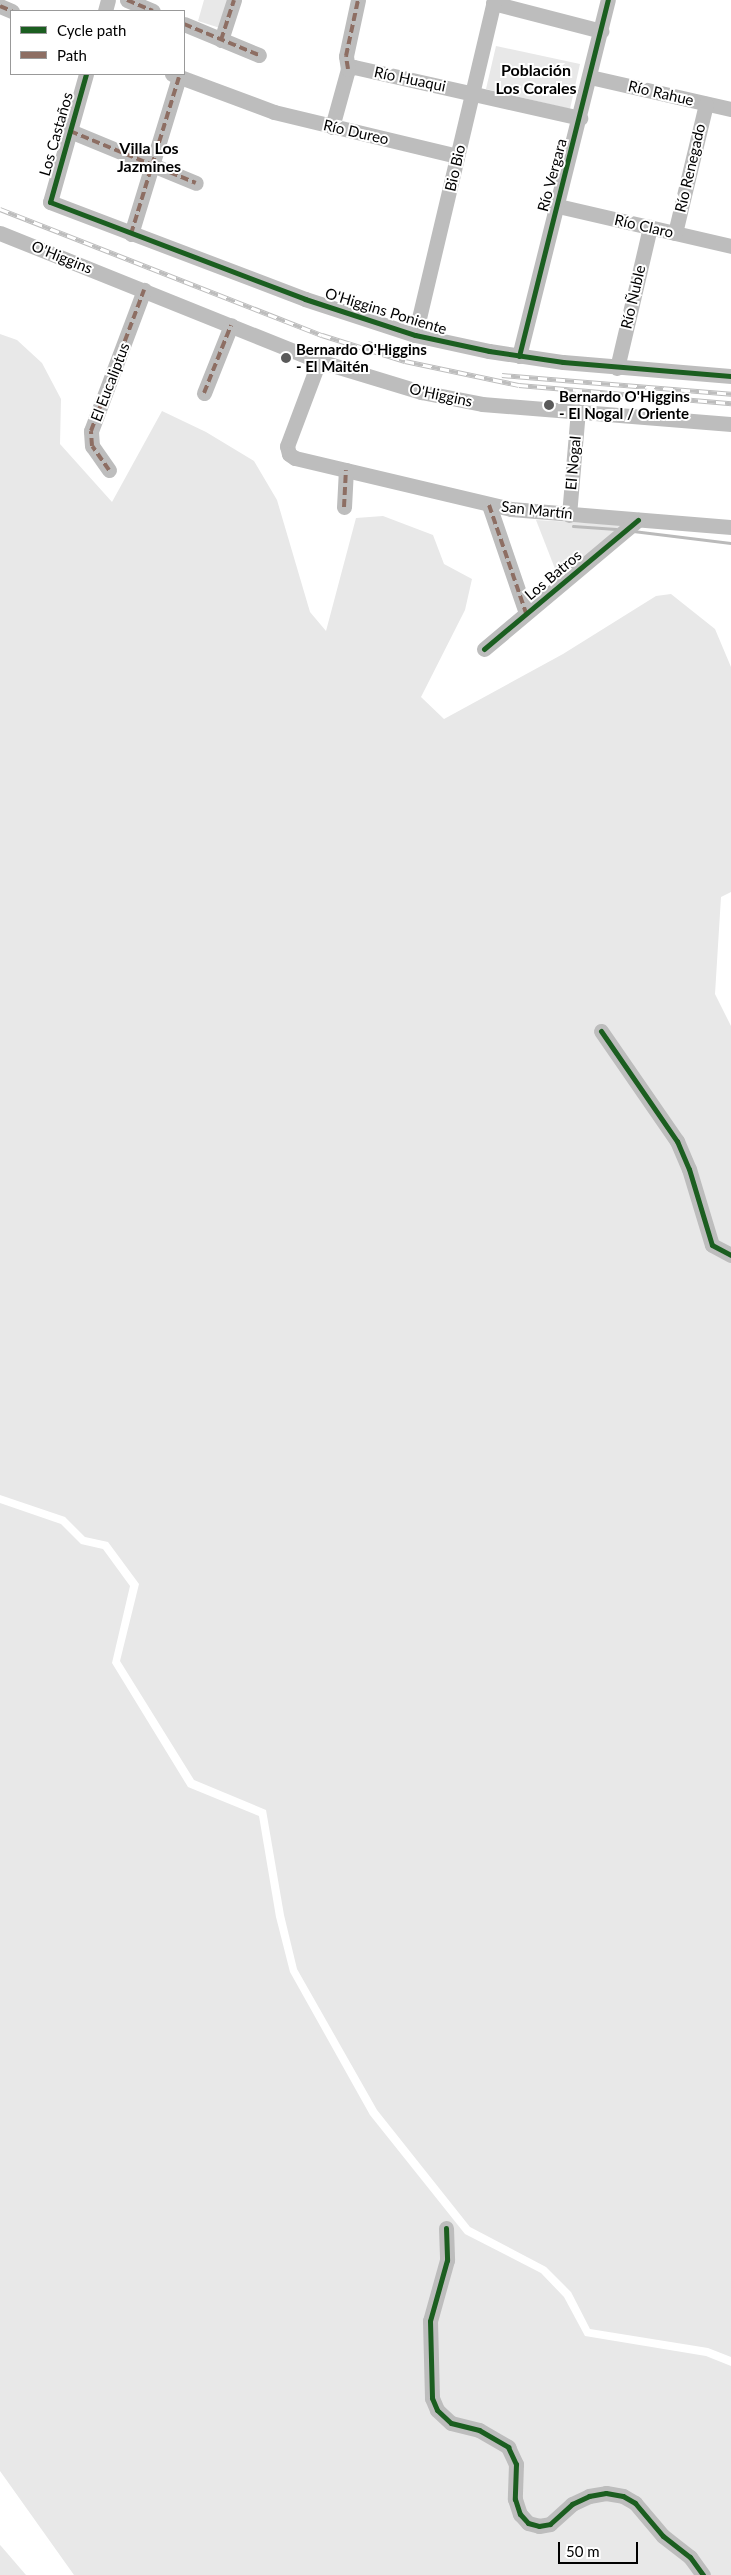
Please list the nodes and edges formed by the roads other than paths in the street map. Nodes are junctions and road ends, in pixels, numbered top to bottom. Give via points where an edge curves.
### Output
1 (127, 0) edge
2 (234, 0) edge
3 (358, 0) edge
4 (608, 0) edge
5 (494, 2) edge
6 (151, 10) edge
7 (185, 24) edge
8 (601, 30) junction
9 (221, 40) junction
10 (259, 55) dead end
11 (348, 69) junction
12 (86, 75) edge
13 (175, 75) edge
14 (590, 77) junction
15 (472, 93) junction
16 (706, 104) junction
17 (731, 110) edge
18 (580, 118) junction
19 (332, 127) junction
20 (70, 131) junction
21 (457, 156) junction
22 (152, 166) junction
23 (196, 183) dead end
24 (50, 202) joint
25 (558, 206) junction
26 (650, 227) junction
27 (0, 233) edge
28 (675, 233) junction
29 (131, 234) junction
30 (731, 246) edge
31 (144, 290) junction
32 (231, 325) junction
33 (415, 335) junction
34 (519, 356) junction
35 (319, 361) junction
36 (617, 368) junction
37 (731, 376) edge
38 (204, 393) dead end
39 (578, 411) junction
40 (731, 424) edge
41 (109, 470) dead end
42 (346, 470) junction
43 (490, 505) junction
44 (344, 507) dead end
45 (569, 514) junction
46 (638, 520) junction
47 (731, 527) edge
48 (526, 613) junction
49 (484, 648) dead end
50 (601, 1031) dead end
51 (731, 1255) edge
52 (446, 2228) dead end
53 (703, 2575) edge

1 - 6 street
2 - 9 street
3 - 11 street via 346,56
4 - 8 street, Río Vergara
5 - 8 street
5 - 15 street, Bio Bio
7 - 9 street
8 - 14 street, Río Vergara
9 - 10 street
11 - 15 street, Río Huaqui via 354,67
11 - 19 street
12 - 20 street, Los Castaños
13 - 19 street, Río Dureo via 256,106
13 - 22 street
14 - 16 street, Río Rahue
14 - 18 street, Río Vergara
15 - 18 street, Río Huaqui
15 - 21 street, Bio Bio
16 - 17 street, Río Rahue
16 - 28 street, Río Renegado
18 - 25 street, Río Vergara
19 - 21 street, Río Dureo
20 - 22 street
20 - 24 street, Los Castaños
21 - 33 street, Bio Bio
22 - 23 street
22 - 29 street
24 - 29 street, O'Higgins Poniente
25 - 26 street, Río Claro
25 - 34 street, Río Vergara
26 - 28 street, Río Claro
26 - 36 street, Río Ñuble
27 - 31 street, O'Higgins
28 - 30 street, Río Claro
29 - 33 street, O'Higgins Poniente via 305,299
31 - 32 street, O'Higgins
31 - 41 street, El Eucaliptus via 91,431 92,446
32 - 35 street, O'Higgins
32 - 38 street
33 - 34 street, O'Higgins Poniente
34 - 36 street, O'Higgins Poniente
35 - 39 street, O'Higgins via 373,379 455,399
35 - 42 street, San Martín via 288,444 288,452 295,458
36 - 37 street, O'Higgins Poniente
39 - 40 street, O'Higgins
39 - 45 street, El Nogal
42 - 43 street, San Martín
42 - 44 street
43 - 45 street, San Martín
43 - 48 street
45 - 46 street, San Martín
46 - 47 street, San Martín
46 - 48 street, Los Batros
48 - 49 street, Los Batros
50 - 51 street via 677,1141 712,1245
52 - 53 street via 447,2260 430,2320 432,2398 437,2410 451,2423 479,2430 508,2447 516,2464 515,2499 520,2514 528,2523 550,2524 580,2499 597,2494 615,2494 635,2503 662,2536 690,2558

